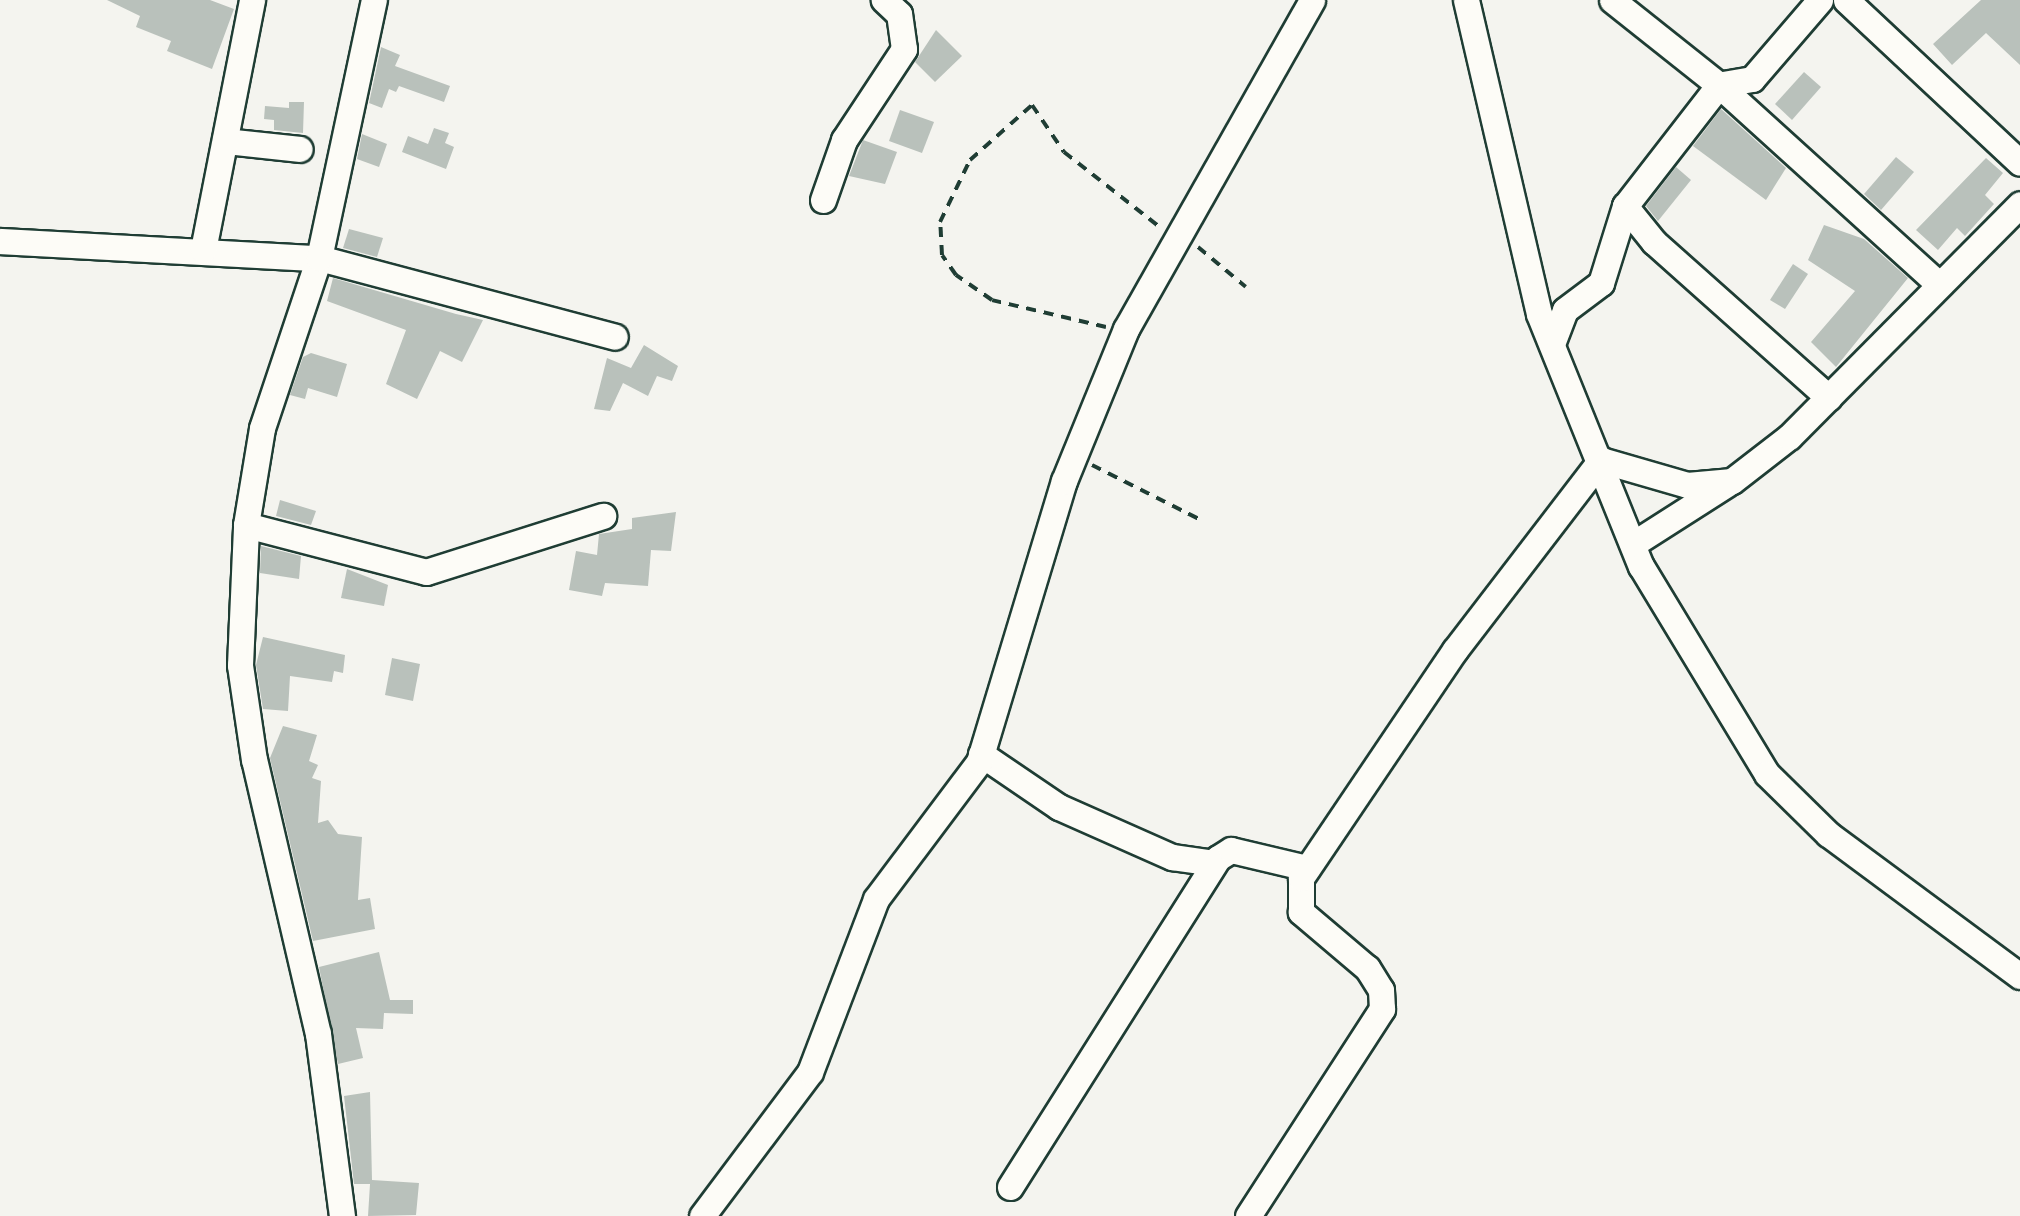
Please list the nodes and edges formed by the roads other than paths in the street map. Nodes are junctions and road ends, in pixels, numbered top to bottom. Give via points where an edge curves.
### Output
1 (252, 0) edge
2 (374, 0) edge
3 (884, 0) edge
4 (1312, 0) edge
5 (1466, 0) edge
6 (1612, 0) edge
7 (1820, 0) edge
8 (1846, 0) edge
9 (1719, 85) junction
10 (225, 141) junction
11 (300, 149) dead end
12 (2020, 163) edge
13 (823, 200) dead end
14 (2020, 204) edge
15 (1625, 206) junction
16 (0, 241) edge
17 (204, 250) junction
18 (319, 258) junction
19 (1936, 282) junction
20 (615, 336) dead end
21 (1552, 344) junction
22 (1829, 398) junction
23 (1601, 460) junction
24 (1732, 481) junction
25 (603, 516) dead end
26 (246, 526) junction
27 (1633, 544) junction
28 (982, 754) junction
29 (1214, 863) junction
30 (1307, 868) junction
31 (2020, 976) edge
32 (1010, 1187) dead end
33 (712, 1207) edge
34 (342, 1216) edge
35 (742, 1216) edge
36 (1248, 1216) edge

1 - 10 street
2 - 18 street
3 - 13 street via 899,14 904,49 844,140
4 - 28 street via 1126,329 1074,456
5 - 21 street via 1539,314
6 - 9 street
7 - 9 street via 1752,78
8 - 12 street
9 - 15 street
9 - 19 street
10 - 11 street
10 - 17 street
14 - 19 street
15 - 21 street via 1601,283 1565,310
15 - 22 street via 1654,242
16 - 17 street
17 - 18 street
18 - 20 street
18 - 26 street via 262,428
19 - 22 street
21 - 23 street
22 - 24 street
23 - 24 street via 1686,484
23 - 27 street
23 - 30 street via 1371,766
24 - 27 street
25 - 26 street via 426,572
26 - 34 street via 240,665 254,760 318,1034
27 - 31 street via 1767,774 1828,834
28 - 29 street via 1072,813 1172,857
28 - 33 street via 950,809 876,899 810,1072
29 - 30 street via 1231,850
29 - 32 street
30 - 36 street via 1296,895 1301,912 1366,968 1382,990 1382,1009
33 - 35 street

